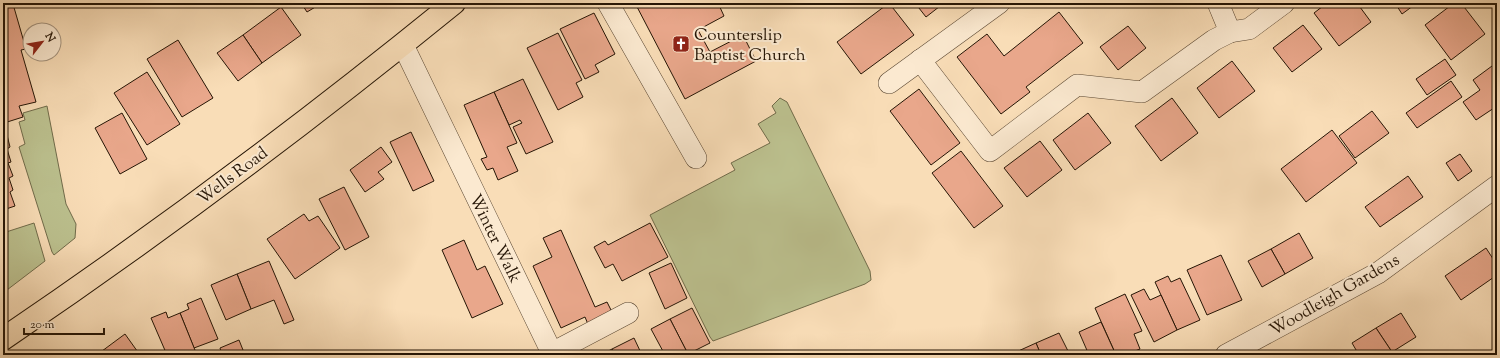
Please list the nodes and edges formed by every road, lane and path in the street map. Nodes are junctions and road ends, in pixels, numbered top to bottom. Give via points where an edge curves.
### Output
1 (454, 3) edge
2 (608, 3) edge
3 (999, 3) edge
4 (1218, 3) edge
5 (1284, 3) edge
6 (1230, 32) junction
7 (403, 45) junction
8 (920, 60) junction
9 (889, 83) dead end
10 (696, 158) dead end
11 (1497, 186) edge
12 (628, 313) dead end
13 (3, 339) edge
14 (1229, 354) edge

1 - 7 highway, Wells Road
2 - 10 street
3 - 8 street
4 - 6 street
5 - 6 street via 1250,29
6 - 8 street via 1214,40 1142,92 1077,85 990,151
7 - 12 street, Winter Walk via 552,353
7 - 13 highway, Wells Road via 180,214
8 - 9 street
11 - 14 street, Woodleigh Gardens via 1378,273

